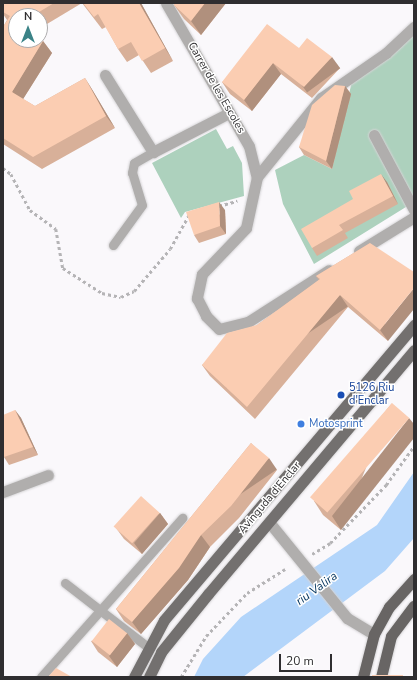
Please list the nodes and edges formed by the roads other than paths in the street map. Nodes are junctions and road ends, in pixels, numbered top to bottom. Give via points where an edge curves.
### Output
1 (166, 3) edge
2 (414, 27) edge
3 (105, 75) dead end
4 (229, 113) junction
5 (374, 135) dead end
6 (153, 152) junction
7 (257, 177) junction
8 (414, 210) edge
9 (414, 217) edge
10 (113, 245) dead end
11 (350, 257) edge
12 (337, 265) edge
13 (414, 325) edge
14 (414, 350) edge
15 (48, 475) dead end
16 (3, 492) edge
17 (182, 518) dead end
18 (269, 522) junction
19 (414, 579) edge
20 (65, 583) dead end
21 (414, 606) edge
22 (100, 610) junction
23 (374, 634) junction
24 (148, 648) junction
25 (41, 677) edge
26 (134, 677) edge
27 (149, 677) edge
28 (363, 677) edge
29 (381, 677) edge

1 - 4 street, Carrer de les Escoles
2 - 7 street, Carrer de les Escoles via 386,53 320,98
3 - 6 street
4 - 6 street
4 - 7 street, Carrer de les Escoles via 249,146
5 - 8 street
6 - 10 lane via 134,163 132,173 142,205
7 - 12 street, Carrer de les Escoles via 246,228 202,274 197,298 206,316 219,329 248,322
9 - 11 street
13 - 24 main road, Avinguda d'Enclar via 164,620
14 - 18 main road, Avinguda d'Enclar
15 - 16 street
17 - 22 lane
18 - 23 street via 347,618
18 - 27 main road, Avinguda d'Enclar via 161,652
19 - 23 highway via 389,607
20 - 22 lane
21 - 29 highway via 391,636
22 - 24 lane
22 - 25 lane
23 - 28 highway
24 - 26 main road, Avinguda d'Enclar

